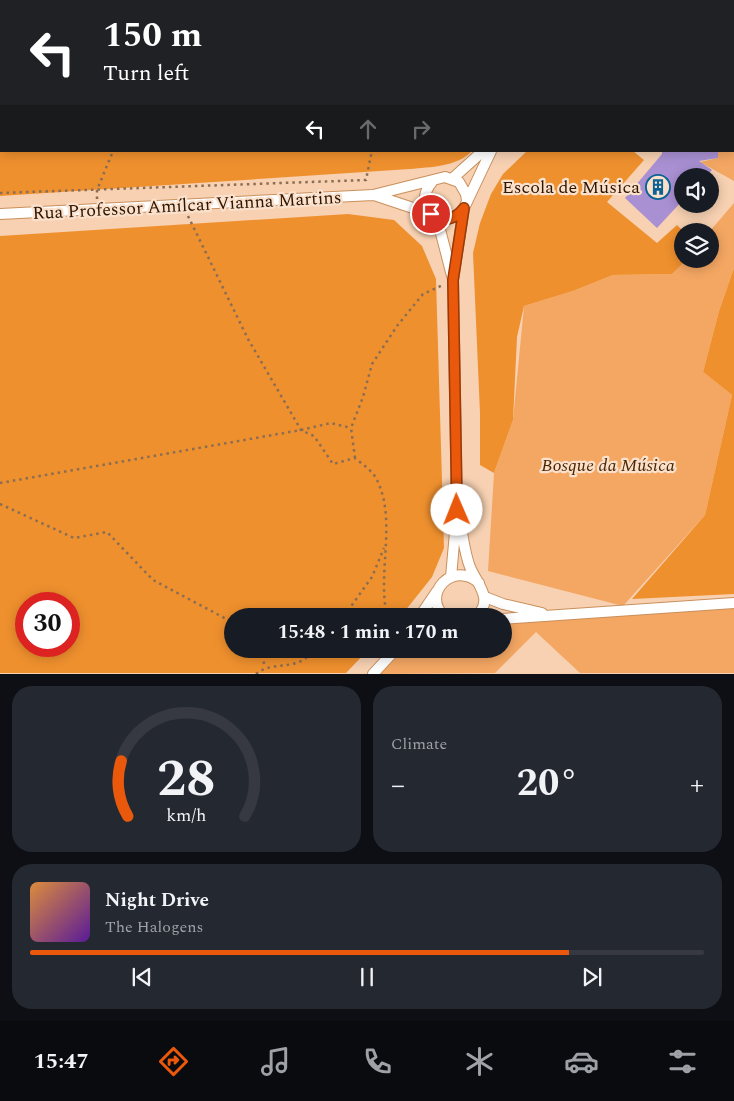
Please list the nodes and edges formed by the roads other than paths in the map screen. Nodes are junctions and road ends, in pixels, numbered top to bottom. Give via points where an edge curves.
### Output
1 (482, 152) edge
2 (492, 152) edge
3 (453, 178) junction
4 (432, 182) junction
5 (373, 195) junction
6 (466, 205) junction
7 (0, 214) edge
8 (434, 216) junction
9 (453, 280) junction
10 (457, 510) junction
11 (451, 577) junction
12 (439, 588) junction
13 (484, 592) junction
14 (734, 602) edge
15 (425, 608) edge
16 (439, 608) edge
17 (483, 608) edge
18 (555, 615) junction
19 (512, 618) edge
20 (388, 658) edge
21 (373, 674) edge

1 - 3 street
2 - 6 street
3 - 4 street
3 - 6 street via 464,187
4 - 5 street, Rua Professor Amílcar Vianna Martins
4 - 8 street via 426,188 424,199 426,208
5 - 7 street, Rua Professor Amílcar Vianna Martins
5 - 8 street, Rua Professor Amílcar Vianna Martins
6 - 8 street via 453,218 444,220
6 - 9 street
8 - 9 street
9 - 10 street
10 - 11 street
10 - 13 street via 470,567
11 - 12 street
11 - 13 street via 472,577
12 - 15 street
12 - 16 street via 436,596
13 - 17 street
13 - 18 street via 503,604
14 - 18 street
18 - 19 street
20 - 21 street

